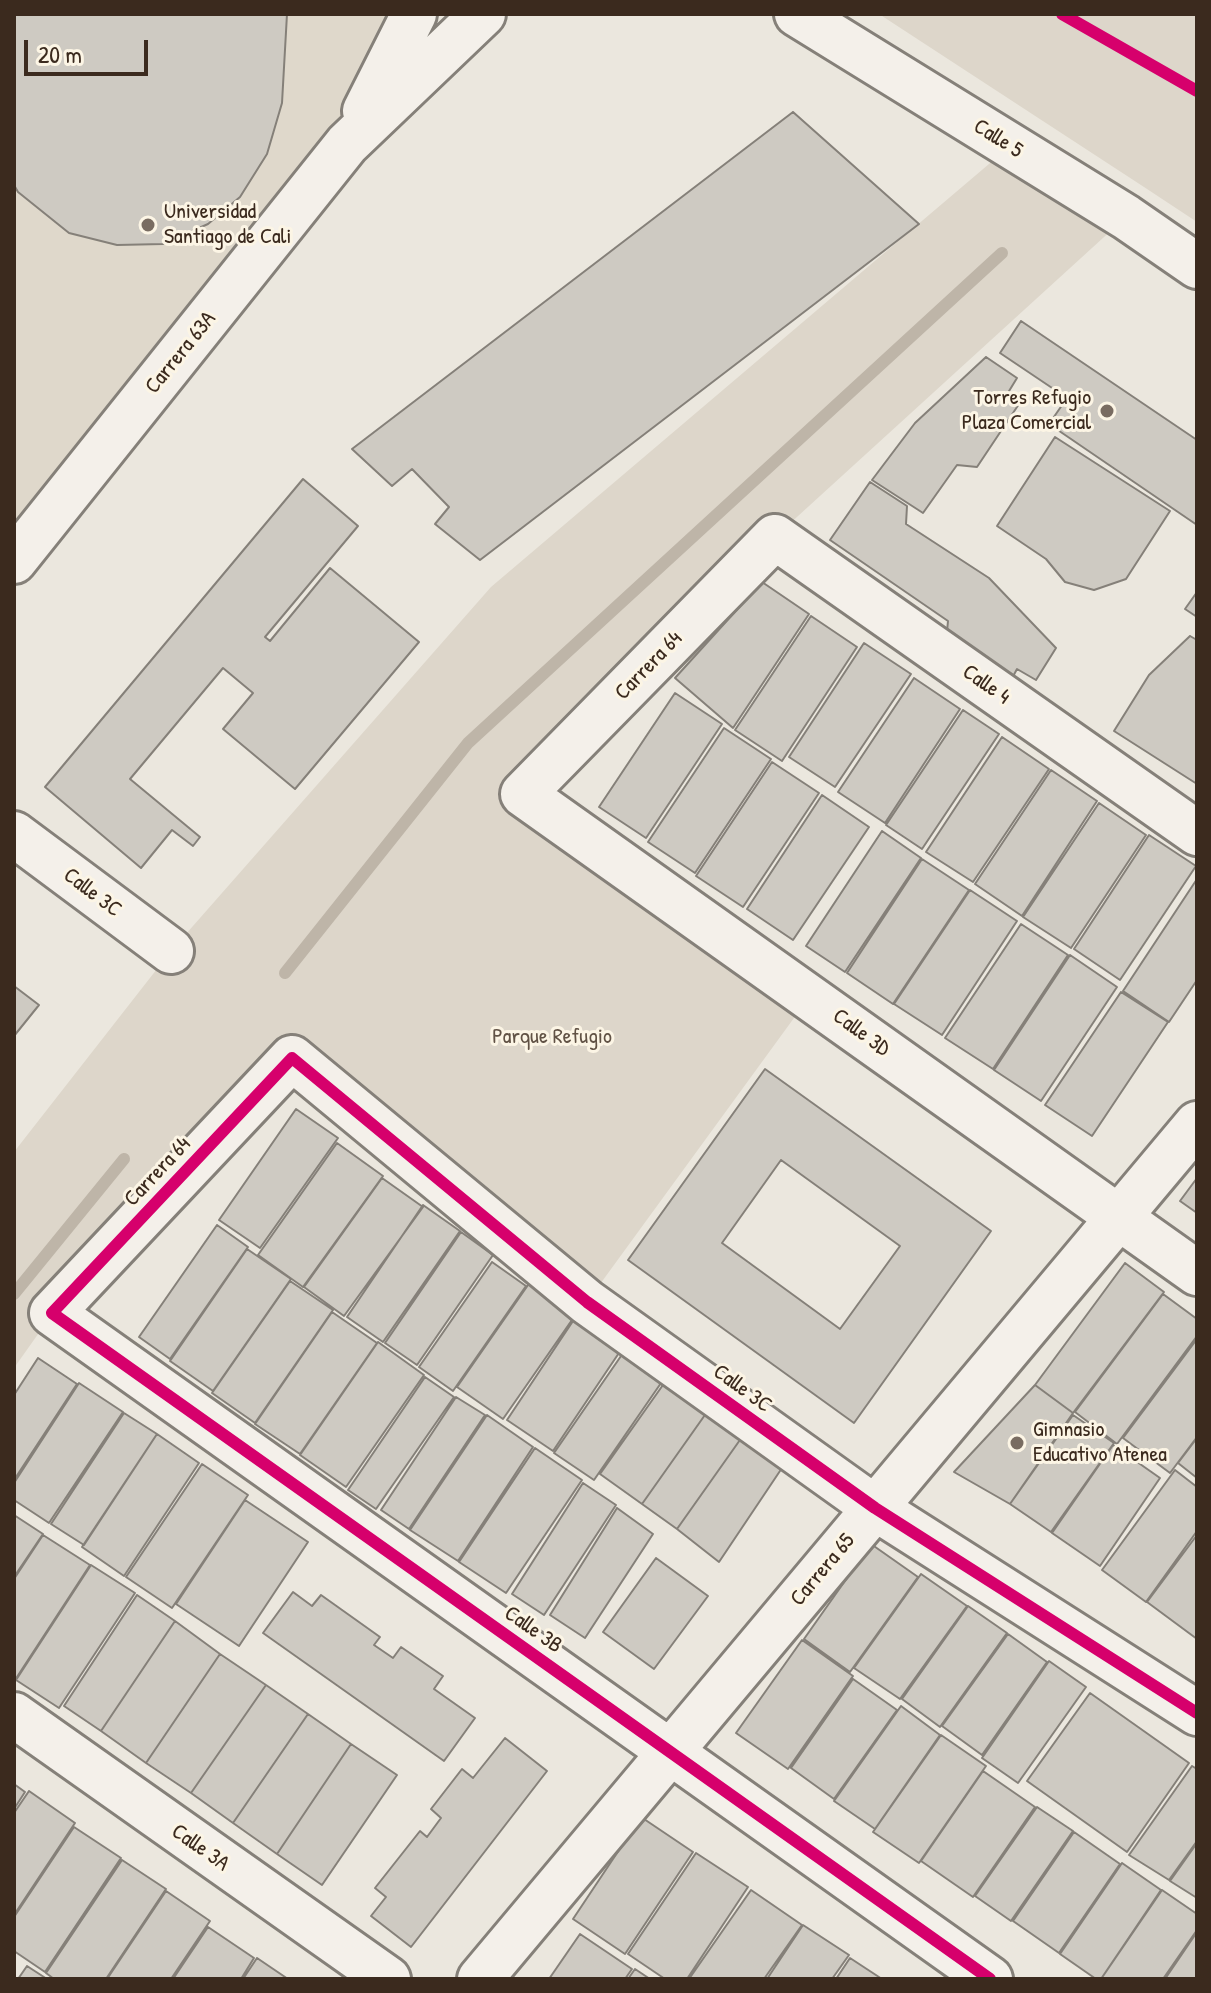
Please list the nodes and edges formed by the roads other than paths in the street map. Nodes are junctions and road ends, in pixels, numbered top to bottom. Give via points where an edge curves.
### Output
1 (414, 14) edge
2 (483, 14) edge
3 (797, 14) edge
4 (831, 14) edge
5 (347, 144) junction
6 (1197, 241) edge
7 (1197, 266) edge
8 (775, 537) joint
9 (14, 561) edge
10 (523, 794) joint
11 (1197, 833) edge
12 (14, 834) edge
13 (171, 951) dead end
14 (292, 1058) joint
15 (1197, 1124) edge
16 (1118, 1219) junction
17 (1197, 1273) edge
18 (52, 1313) joint
19 (875, 1508) junction
20 (1197, 1713) edge
21 (14, 1715) edge
22 (671, 1752) junction
23 (388, 1979) edge
24 (480, 1979) edge
25 (990, 1979) edge

1 - 5 street, Carrera 63A
2 - 5 street, Carrera 63A
3 - 7 street, Calle 5
4 - 6 street
5 - 9 street, Carrera 63A
8 - 10 street, Carrera 64
8 - 11 street, Calle 4
10 - 16 street, Calle 3D
12 - 13 street, Calle 3C
14 - 18 street, Carrera 64
14 - 19 street, Calle 3C via 587,1302
15 - 16 street, Carrera 65
16 - 17 street, Calle 3D
16 - 19 street, Carrera 65
18 - 22 street, Calle 3B
19 - 20 street, Calle 3C
19 - 22 street, Carrera 65
21 - 23 street, Calle 3A
22 - 24 street, Carrera 65
22 - 25 street, Calle 3B

